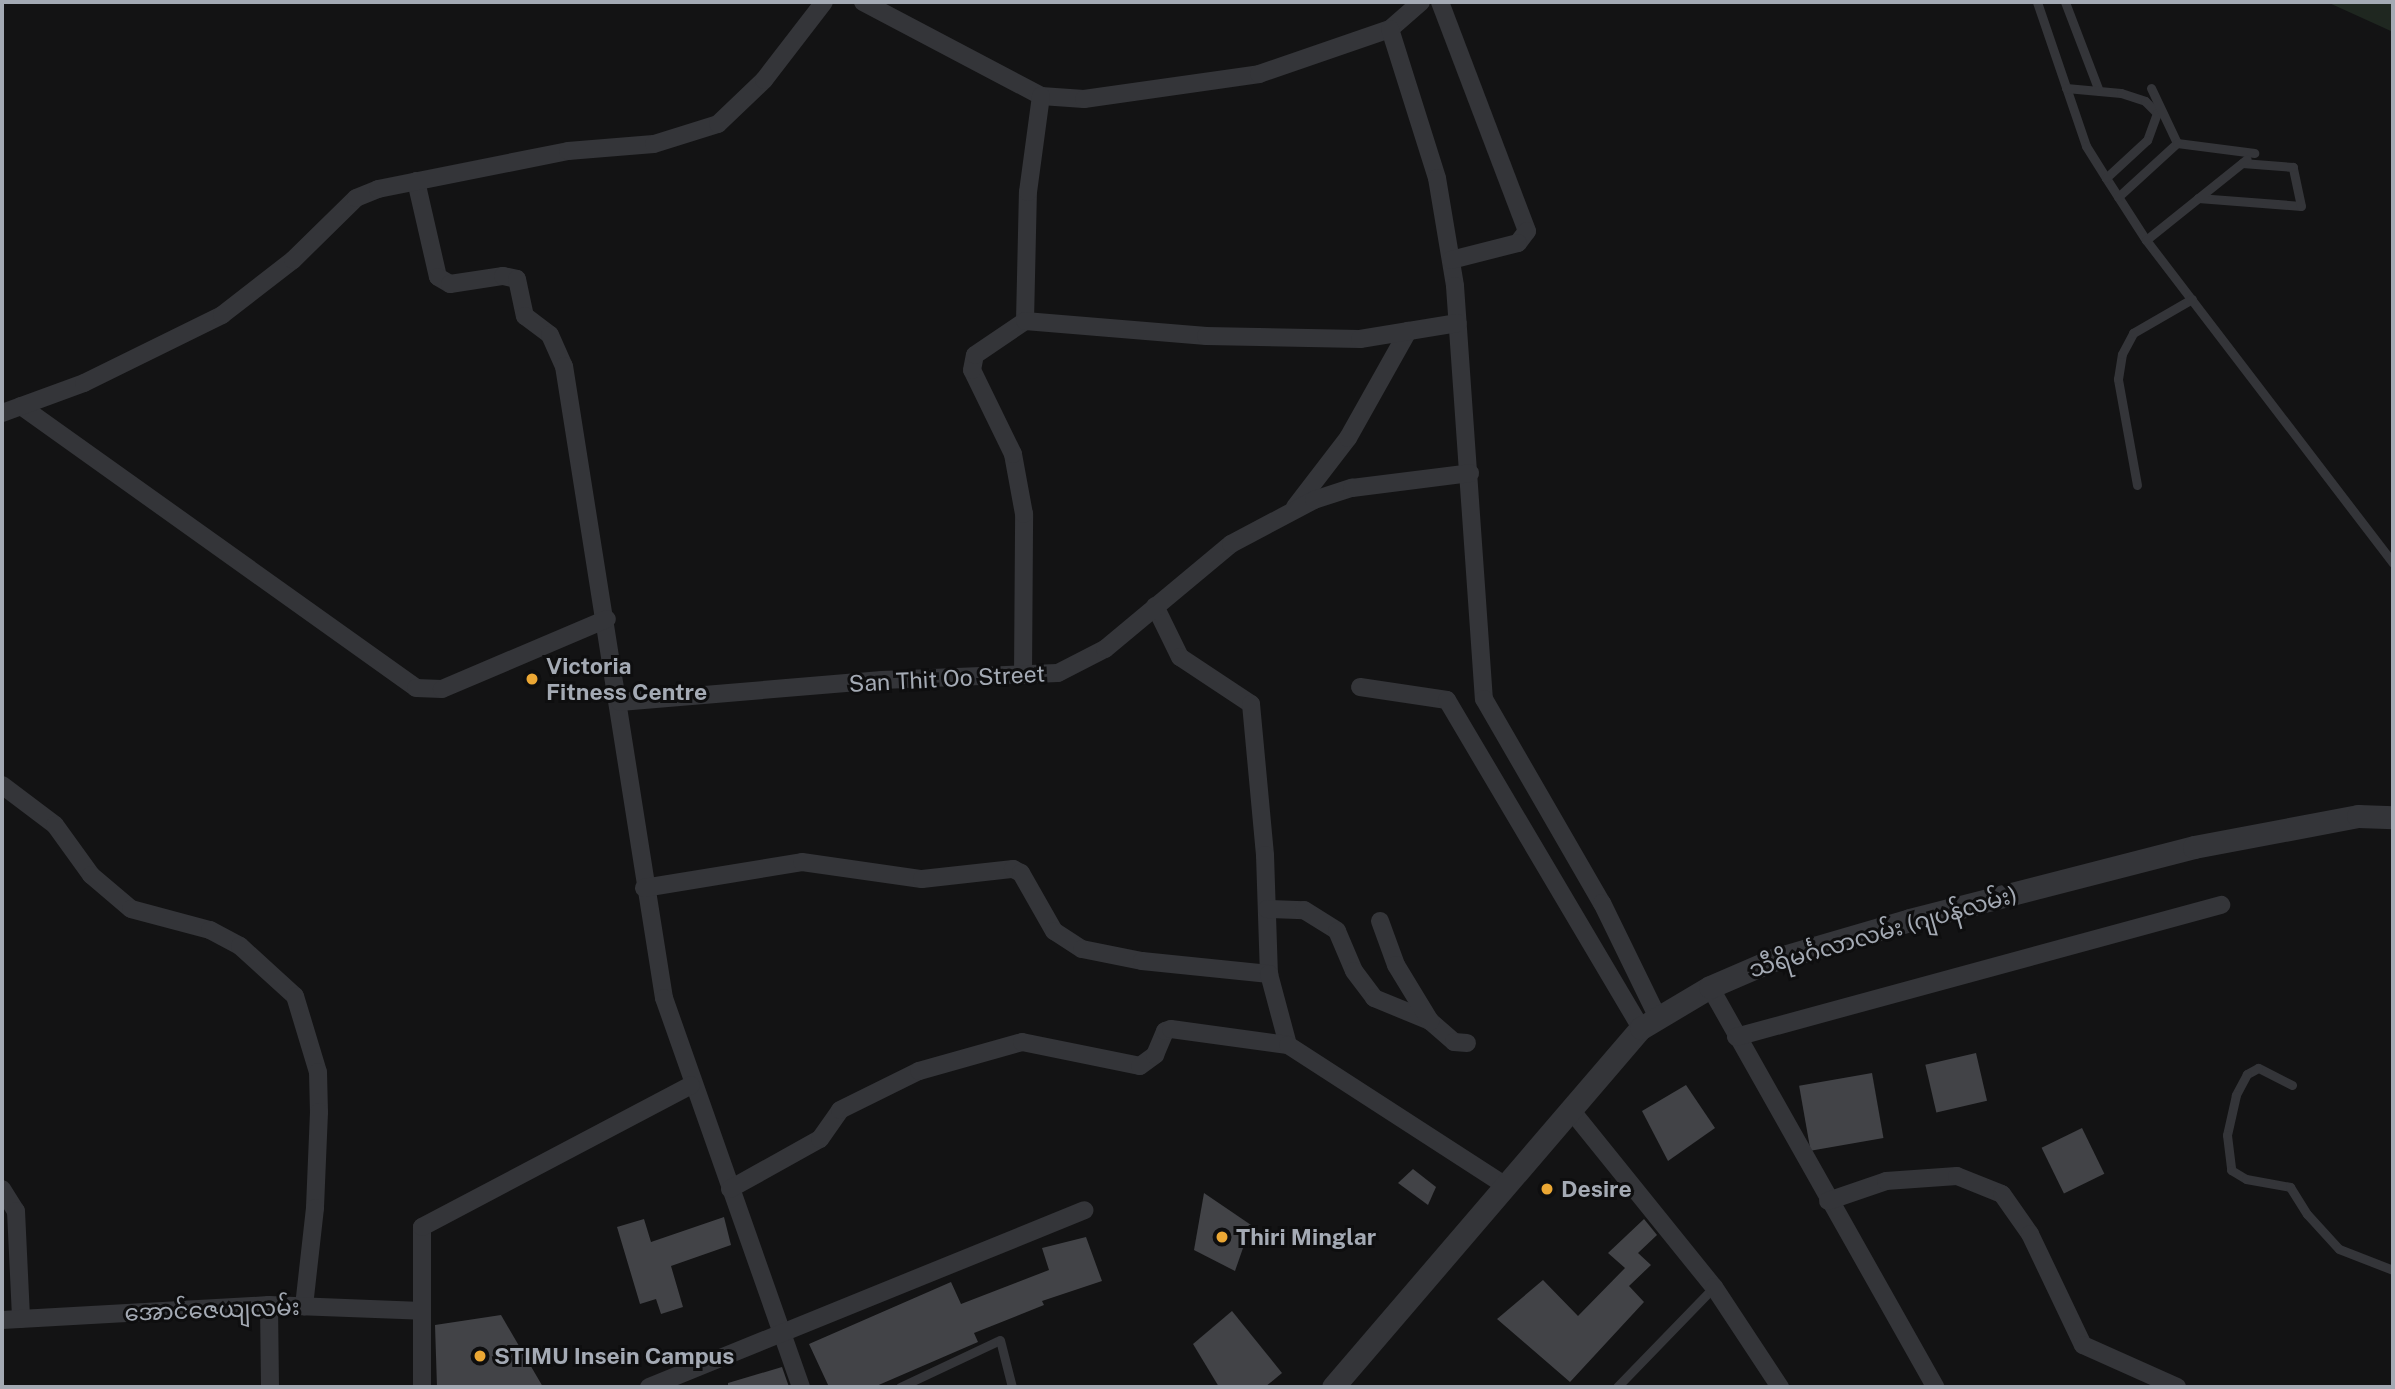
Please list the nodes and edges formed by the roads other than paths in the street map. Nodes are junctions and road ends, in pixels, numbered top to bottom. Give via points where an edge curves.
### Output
1 (824, 2) edge
2 (863, 2) edge
3 (1421, 2) edge
4 (1440, 2) edge
5 (2037, 2) edge
6 (2065, 2) edge
7 (1390, 29) junction
8 (2066, 88) junction
9 (2151, 88) dead end
10 (2099, 91) junction
11 (1041, 96) junction
12 (2177, 143) junction
13 (2242, 163) junction
14 (2106, 178) junction
15 (416, 181) junction
16 (2118, 197) junction
17 (2198, 198) junction
18 (2146, 240) junction
19 (1451, 260) junction
20 (2192, 299) junction
21 (1025, 321) junction
22 (1458, 323) junction
23 (1408, 331) junction
24 (21, 406) junction
25 (2, 413) edge
26 (1470, 473) junction
27 (2137, 485) dead end
28 (1291, 513) junction
29 (2393, 564) edge
30 (1155, 606) junction
31 (607, 619) junction
32 (1023, 675) junction
33 (1360, 687) dead end
34 (620, 702) junction
35 (2, 785) edge
36 (2393, 817) edge
37 (645, 888) junction
38 (2221, 905) dead end
39 (1267, 909) junction
40 (1380, 921) dead end
41 (1269, 974) junction
42 (1710, 987) junction
43 (1430, 1021) junction
44 (1650, 1023) junction
45 (1736, 1037) junction
46 (1467, 1043) dead end
47 (1288, 1045) junction
48 (691, 1085) junction
49 (2292, 1085) dead end
50 (1571, 1110) junction
51 (1506, 1186) junction
52 (2, 1189) edge
53 (730, 1189) junction
54 (1828, 1201) junction
55 (1084, 1210) dead end
56 (2393, 1270) edge
57 (1714, 1287) junction
58 (270, 1305) junction
59 (304, 1306) junction
60 (422, 1311) junction
61 (21, 1319) junction
62 (2, 1320) edge
63 (782, 1331) junction
64 (270, 1387) edge
65 (422, 1387) edge
66 (649, 1387) edge
67 (801, 1387) edge
68 (900, 1387) edge
69 (1012, 1387) edge
70 (1333, 1387) edge
71 (1617, 1387) edge
72 (1780, 1387) edge
73 (1935, 1387) edge
74 (2177, 1387) edge

1 - 15 street via 764,80 718,124 654,144 568,151
2 - 11 street
3 - 7 street
4 - 19 street via 1527,231 1518,243
5 - 8 lane
6 - 10 lane
7 - 11 street via 1259,74 1084,99
7 - 19 street via 1437,178
8 - 10 lane
8 - 14 lane via 2086,146
9 - 12 lane
10 - 14 lane via 2145,101 2157,113 2147,140
11 - 21 street via 1028,192
12 - 13 lane via 2254,153
12 - 16 lane
13 - 17 lane
13 - 17 lane via 2293,167 2301,206
14 - 16 lane
15 - 24 street via 356,198 293,261 222,315 84,383
15 - 31 street via 438,277 450,284 503,276 517,279 524,316 550,335 564,366
16 - 18 lane
17 - 18 lane
18 - 20 lane
19 - 22 street
20 - 27 lane via 2133,333 2122,354 2118,379
20 - 29 lane
21 - 23 street via 1206,336 1360,339
21 - 32 street via 975,355 972,370 1013,454 1024,514
22 - 23 street
22 - 26 street
23 - 28 street via 1348,438
24 - 25 street
24 - 31 street via 416,688 442,689
26 - 28 street, San Thit Oo Street via 1352,488 1314,499
26 - 44 street via 1484,699 1602,903
28 - 30 street, San Thit Oo Street via 1231,544
30 - 32 street, San Thit Oo Street via 1093,655 1058,673
30 - 39 street via 1180,657 1251,704
31 - 34 street
32 - 34 street, San Thit Oo Street via 882,680
33 - 44 street via 1447,699
34 - 37 street
35 - 59 street via 55,825 91,875 131,909 209,930 240,946 295,996 318,1072 315,1208
36 - 42 street, သီရိမင်္ဂလာလမ်း (ဂျပန်လမ်း) via 2358,816 2194,847 1910,919 1770,961
37 - 41 street via 802,862 922,879 1003,866 1021,873 1054,931 1082,949 1142,961
37 - 48 street via 663,998
38 - 45 street
39 - 41 street
39 - 43 street via 1304,910 1337,931 1354,971 1374,998
40 - 43 street via 1396,965
41 - 47 street
42 - 44 street, သီရိမင်္ဂလာလမ်း (ဂျပန်လမ်း)
42 - 45 street
43 - 46 street via 1454,1042
44 - 50 street, သီရိမင်္ဂလာလမ်း (ဂျပန်လမ်း)
45 - 54 street
47 - 51 street
47 - 53 street via 1171,1029 1165,1031 1155,1055 1140,1066 1022,1042 919,1070 873,1090 840,1110 820,1139
48 - 53 street
48 - 60 street via 422,1227
49 - 56 lane via 2258,1068 2247,1074 2236,1095 2227,1135 2231,1170 2246,1179 2290,1186 2307,1214 2339,1249
50 - 51 street, သီရိမင်္ဂလာလမ်း (ဂျပန်လမ်း)
50 - 57 street
51 - 70 street, သီရိမင်္ဂလာလမ်း (ဂျပန်လမ်း)
52 - 61 street via 16,1211
53 - 63 street
54 - 73 street
54 - 74 street via 1886,1181 1957,1176 2002,1194 2030,1234 2083,1345
55 - 63 street
57 - 71 lane
57 - 72 street
58 - 59 street, အောင်ဇေယျလမ်း
58 - 61 street, အောင်ဇေယျလမ်း
58 - 64 street
59 - 60 street, အောင်ဇေယျလမ်း
60 - 65 street
61 - 62 street, အောင်ဇေယျလမ်း
63 - 66 street
63 - 67 street
68 - 69 lane via 1000,1340

